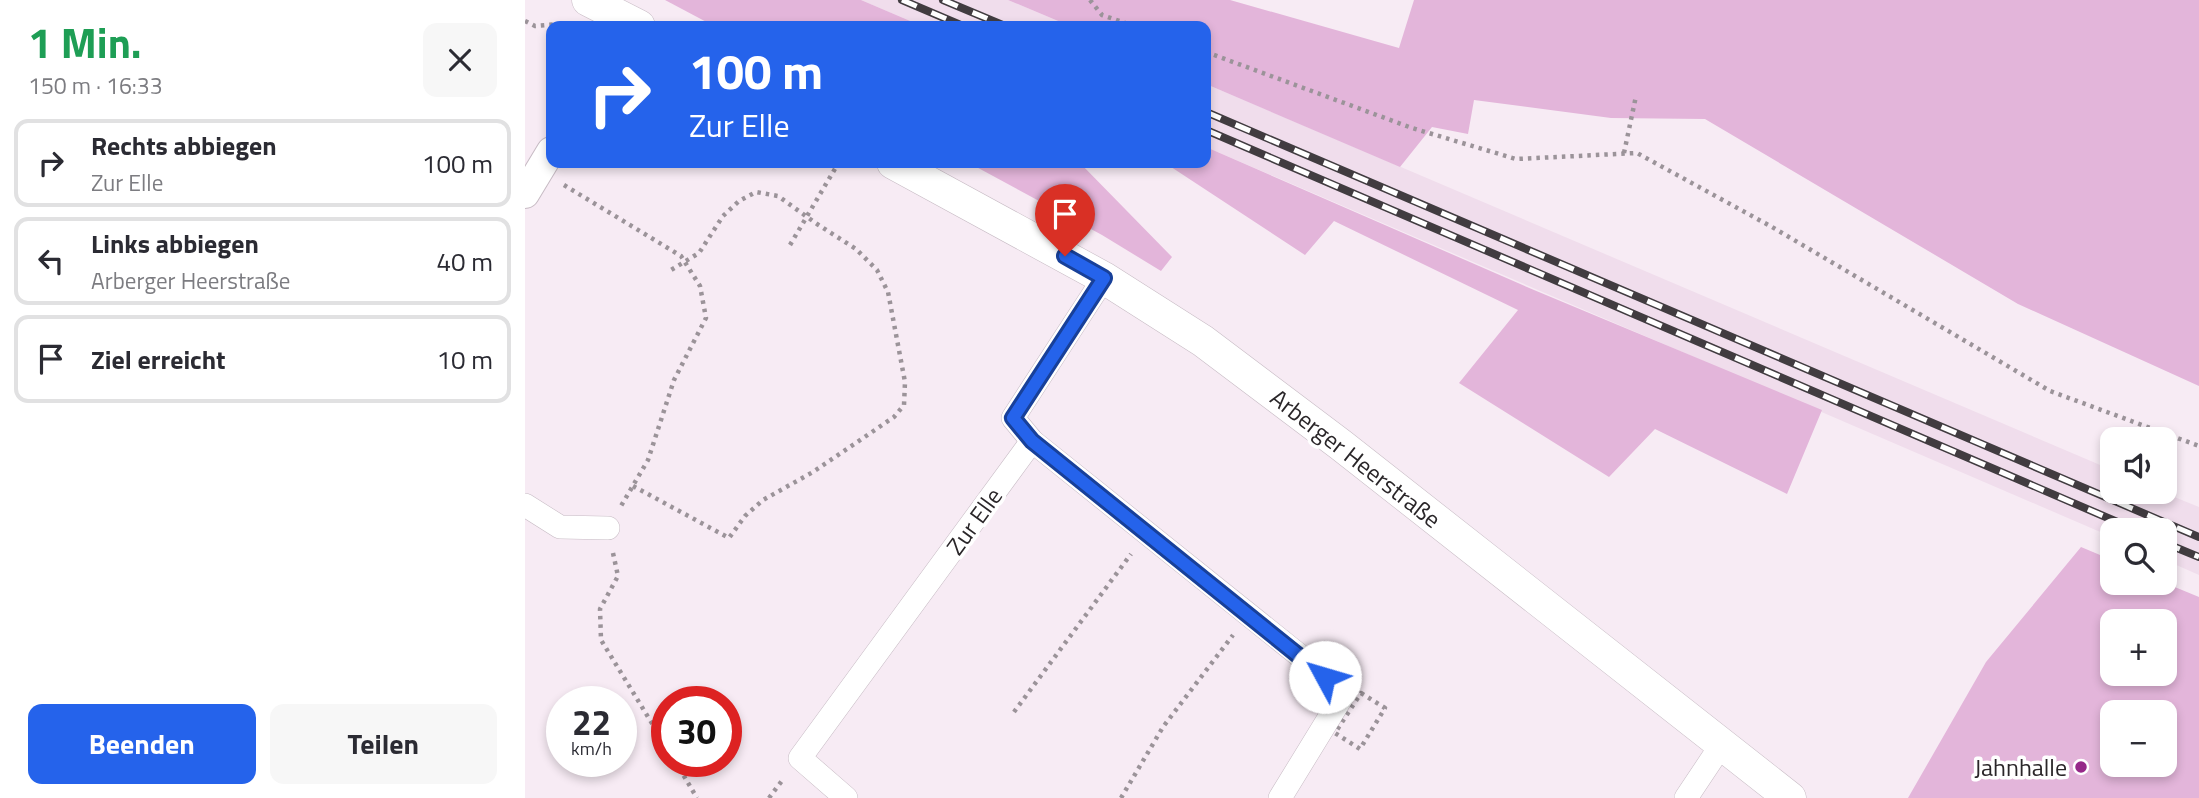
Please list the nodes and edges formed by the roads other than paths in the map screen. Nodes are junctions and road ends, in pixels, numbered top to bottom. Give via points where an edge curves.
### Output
1 (588, 0) edge
2 (622, 21) edge
3 (546, 158) edge
4 (902, 168) edge
5 (525, 194) edge
6 (1104, 278) junction
7 (1032, 441) junction
8 (525, 506) edge
9 (608, 528) road end
10 (1722, 744) junction
11 (846, 798) edge
12 (1280, 798) edge
13 (1686, 798) edge
14 (1790, 798) edge

1 - 2 main road
3 - 5 street
4 - 6 main road, Arberger Heerstraße
6 - 7 street via 1013,418
6 - 10 main road, Arberger Heerstraße via 1203,341 1320,429
7 - 11 street, Zur Elle via 800,758
7 - 12 street via 1345,692
8 - 9 street via 559,527
10 - 13 street
10 - 14 main road, Arberger Heerstraße

